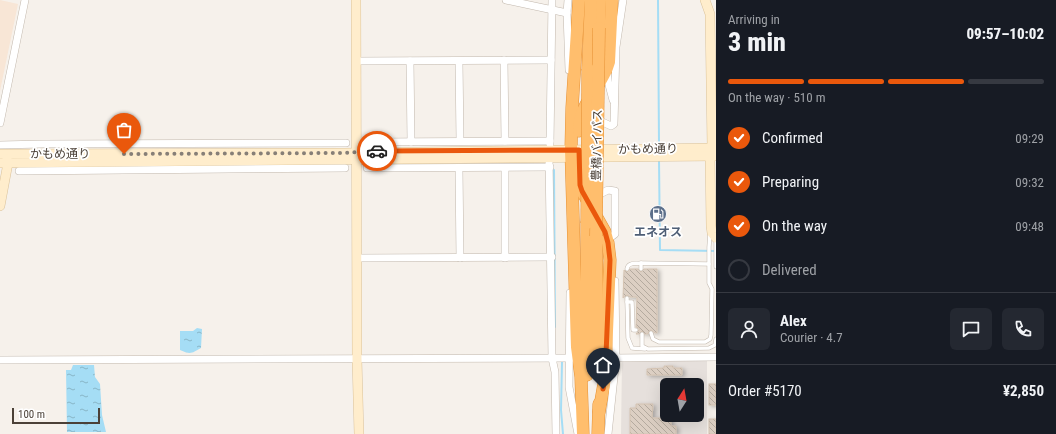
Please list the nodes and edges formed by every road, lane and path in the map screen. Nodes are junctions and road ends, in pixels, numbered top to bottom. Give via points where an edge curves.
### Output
1 (25, 0) edge
2 (356, 0) edge
3 (506, 0) edge
4 (552, 0) edge
5 (568, 0) edge
6 (580, 0) edge
7 (591, 0) edge
8 (600, 0) edge
9 (612, 0) edge
10 (623, 0) edge
11 (705, 0) edge
12 (552, 9) junction
13 (567, 13) junction
14 (713, 23) edge
15 (713, 59) edge
16 (504, 60) junction
17 (551, 60) junction
18 (356, 61) junction
19 (410, 61) junction
20 (459, 61) junction
21 (607, 69) junction
22 (713, 97) edge
23 (573, 103) junction
24 (615, 105) junction
25 (580, 115) junction
26 (0, 123) edge
27 (505, 141) junction
28 (550, 141) junction
29 (346, 142) dead end
30 (372, 142) dead end
31 (411, 142) junction
32 (460, 142) junction
33 (151, 144) junction
34 (44, 149) junction
35 (714, 152) edge
36 (575, 154) junction
37 (436, 155) junction
38 (2, 156) edge
39 (357, 156) junction
40 (550, 158) junction
41 (151, 162) junction
42 (57, 166) junction
43 (345, 168) dead end
44 (368, 168) dead end
45 (459, 168) junction
46 (505, 168) junction
47 (19, 171) dead end
48 (586, 200) junction
49 (0, 206) edge
50 (711, 226) junction
51 (574, 229) junction
52 (716, 238) edge
53 (604, 241) junction
54 (716, 247) edge
55 (552, 257) junction
56 (716, 257) edge
57 (357, 258) junction
58 (460, 258) junction
59 (505, 258) junction
60 (641, 264) junction
61 (651, 264) junction
62 (709, 264) junction
63 (716, 267) edge
64 (627, 269) dead end
65 (641, 269) dead end
66 (651, 269) dead end
67 (636, 330) dead end
68 (642, 334) dead end
69 (651, 334) dead end
70 (716, 339) edge
71 (648, 349) junction
72 (552, 358) junction
73 (571, 358) junction
74 (613, 358) junction
75 (716, 358) edge
76 (357, 359) junction
77 (0, 360) edge
78 (359, 434) edge
79 (556, 434) edge
80 (578, 434) edge
81 (583, 434) edge
82 (587, 434) edge
83 (598, 434) edge
84 (608, 434) edge

1 - 26 street
2 - 18 street
3 - 12 street
4 - 12 street
5 - 13 street
6 - 23 highway
7 - 82 highway, 豊橋バイパス, bridge via 588,69
8 - 53 highway, 豊橋バイパス, bridge via 598,28
9 - 21 highway
10 - 24 street via 616,47
11 - 14 street
12 - 13 street
12 - 17 street
13 - 23 street via 570,97
14 - 15 street
15 - 22 street
16 - 17 street
16 - 20 street
16 - 27 street
17 - 28 street
18 - 19 street
18 - 39 street
19 - 20 street
19 - 31 street
20 - 32 street
21 - 24 street
21 - 25 highway
22 - 35 street
23 - 36 highway
24 - 25 street via 615,120 612,125
25 - 36 highway
27 - 28 street
27 - 32 street
28 - 40 street
29 - 33 street
30 - 31 street
31 - 37 street
32 - 37 street
33 - 34 street
33 - 41 street
34 - 38 street, かもめ通り
34 - 41 street, かもめ通り
35 - 36 street, かもめ通り
35 - 50 street
36 - 40 street, かもめ通り
36 - 48 highway via 580,185
36 - 51 highway
37 - 39 street, かもめ通り
37 - 40 street, かもめ通り
37 - 44 street
37 - 45 street
38 - 42 street, かもめ通り
38 - 49 street
39 - 41 street, かもめ通り
39 - 57 street
40 - 46 street
40 - 55 street
41 - 42 street, かもめ通り
41 - 43 street
42 - 47 street
45 - 46 street
45 - 58 street
46 - 59 street
48 - 53 highway via 605,232
48 - 53 street via 608,190 615,191 615,234
50 - 52 street
50 - 62 lane
51 - 73 street via 569,244
51 - 81 highway via 577,346
52 - 54 lane
53 - 74 street via 615,261
53 - 83 highway, 豊橋バイパス
54 - 56 lane
55 - 59 street
55 - 72 street
56 - 63 lane
57 - 58 street
57 - 76 street
58 - 59 street
60 - 61 lane
60 - 64 lane via 631,264
60 - 65 lane
61 - 62 lane
61 - 66 lane
62 - 69 lane via 709,283 712,289 710,339 705,342 659,342 653,339
67 - 71 lane via 633,330 632,302 627,300 627,335 630,344 632,348
68 - 71 lane via 642,346
70 - 71 lane via 715,345 709,348
72 - 73 street
72 - 76 street
72 - 79 street via 555,372
73 - 80 street via 569,387
74 - 75 street
74 - 84 street
76 - 77 street
76 - 78 street

